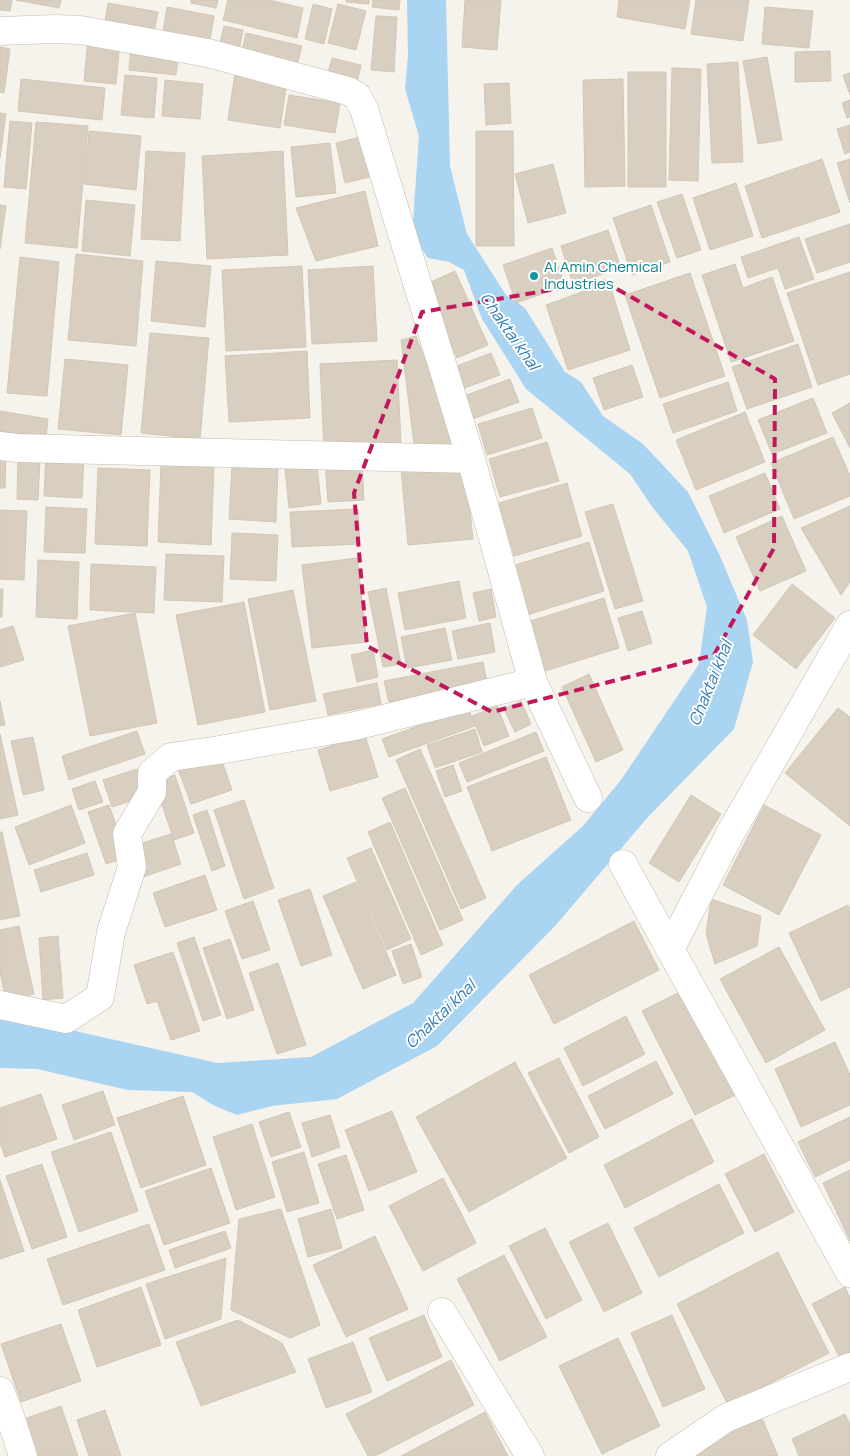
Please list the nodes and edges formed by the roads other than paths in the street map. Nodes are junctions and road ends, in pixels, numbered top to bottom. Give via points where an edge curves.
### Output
1 (0, 31) edge
2 (0, 446) edge
3 (471, 459) junction
4 (850, 625) edge
5 (533, 682) junction
6 (588, 798) dead end
7 (623, 864) dead end
8 (670, 949) junction
9 (0, 1005) edge
10 (850, 1273) edge
11 (442, 1312) dead end
12 (850, 1367) edge
13 (0, 1391) edge
14 (23, 1456) edge
15 (530, 1456) edge
16 (670, 1456) edge

1 - 3 street via 80,30 208,52 339,88 356,96 364,109
2 - 3 street
3 - 5 street
4 - 8 street via 730,832
5 - 6 street
5 - 9 street via 354,726 171,757 152,774 152,792 127,834 132,867 111,932 100,997 66,1019
7 - 8 street
8 - 10 street
11 - 15 street
12 - 16 street via 726,1418
13 - 14 street

